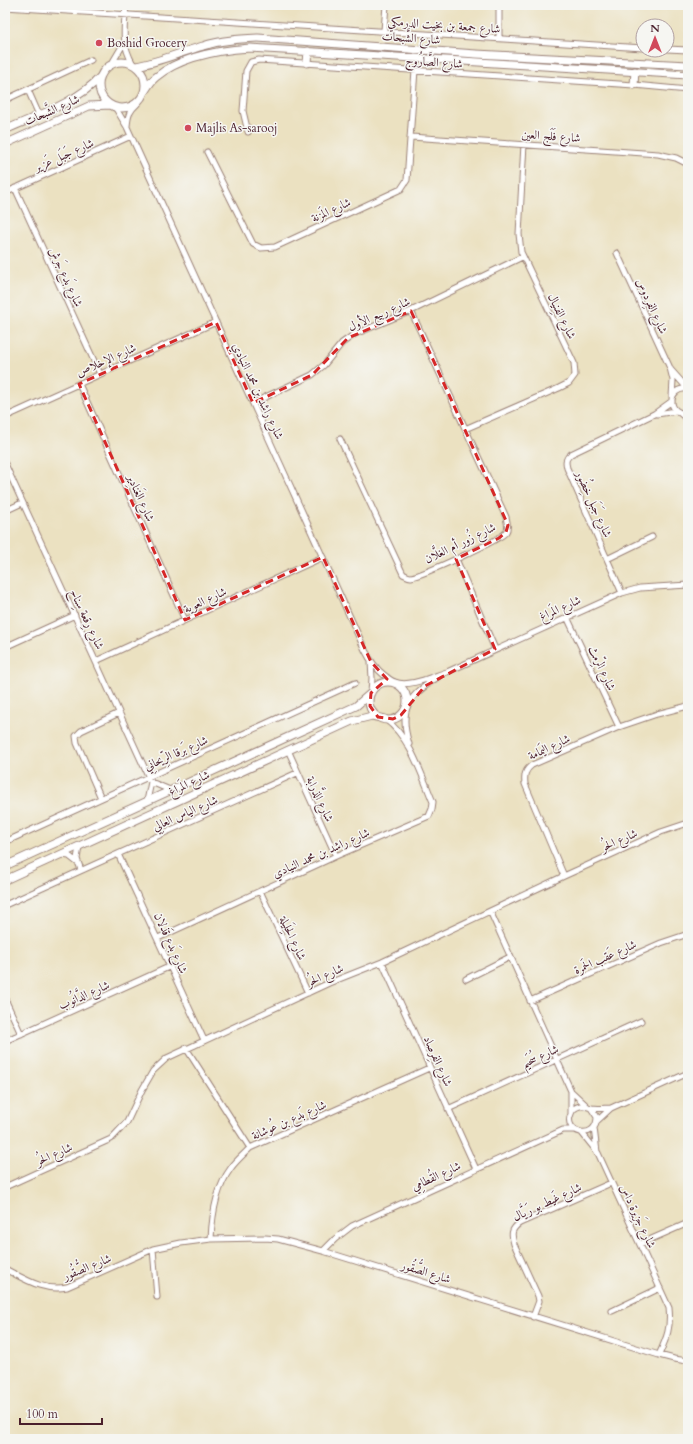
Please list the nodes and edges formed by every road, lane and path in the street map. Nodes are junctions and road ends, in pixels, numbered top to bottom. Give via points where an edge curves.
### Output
1 (126, 5) edge
2 (386, 5) edge
3 (499, 5) edge
4 (5, 7) edge
5 (125, 14) junction
6 (384, 31) junction
7 (499, 38) junction
8 (124, 43) junction
9 (635, 47) edge
10 (675, 49) edge
11 (688, 50) edge
12 (308, 51) junction
13 (90, 60) dead end
14 (307, 63) junction
15 (111, 65) junction
16 (134, 65) junction
17 (688, 65) edge
18 (415, 70) junction
19 (635, 72) junction
20 (688, 75) edge
21 (100, 77) junction
22 (634, 85) junction
23 (28, 90) junction
24 (688, 90) edge
25 (145, 91) junction
26 (5, 100) edge
27 (137, 104) junction
28 (113, 106) junction
29 (39, 114) junction
30 (127, 127) junction
31 (5, 130) edge
32 (248, 132) dead end
33 (131, 136) junction
34 (411, 137) junction
35 (5, 144) edge
36 (524, 144) junction
37 (207, 152) dead end
38 (688, 164) edge
39 (15, 188) junction
40 (5, 193) edge
41 (618, 253) dead end
42 (522, 257) junction
43 (411, 311) junction
44 (216, 322) junction
45 (670, 368) junction
46 (100, 374) junction
47 (78, 384) junction
48 (688, 389) edge
49 (672, 399) junction
50 (253, 403) junction
51 (678, 412) junction
52 (688, 413) edge
53 (654, 414) junction
54 (5, 417) edge
55 (688, 420) edge
56 (465, 429) junction
57 (340, 439) dead end
58 (5, 464) edge
59 (22, 503) junction
60 (5, 511) edge
61 (652, 537) dead end
62 (323, 557) junction
63 (456, 559) junction
64 (607, 559) junction
65 (688, 585) edge
66 (622, 593) junction
67 (74, 615) junction
68 (567, 617) junction
69 (185, 620) junction
70 (5, 647) edge
71 (495, 649) junction
72 (96, 661) junction
73 (371, 662) junction
74 (447, 672) junction
75 (395, 683) junction
76 (355, 684) dead end
77 (371, 693) junction
78 (688, 706) edge
79 (406, 709) junction
80 (119, 713) junction
81 (385, 720) junction
82 (619, 727) junction
83 (288, 750) junction
84 (411, 752) junction
85 (297, 772) junction
86 (150, 779) junction
87 (170, 790) junction
88 (101, 798) junction
89 (147, 801) junction
90 (688, 823) edge
91 (5, 842) edge
92 (79, 847) junction
93 (118, 854) junction
94 (62, 855) junction
95 (336, 856) junction
96 (78, 863) junction
97 (5, 866) edge
98 (81, 870) junction
99 (564, 876) junction
100 (5, 880) edge
101 (260, 891) junction
102 (5, 905) edge
103 (490, 911) junction
104 (688, 934) edge
105 (158, 938) junction
106 (510, 957) junction
107 (382, 962) junction
108 (171, 966) junction
109 (466, 979) dead end
110 (308, 993) junction
111 (5, 999) edge
112 (530, 1001) junction
113 (641, 1020) dead end
114 (21, 1034) junction
115 (204, 1040) junction
116 (5, 1041) edge
117 (186, 1048) junction
118 (557, 1060) junction
119 (429, 1068) junction
120 (688, 1073) edge
121 (571, 1091) junction
122 (589, 1107) junction
123 (611, 1108) junction
124 (448, 1109) junction
125 (571, 1113) junction
126 (570, 1119) junction
127 (597, 1121) junction
128 (594, 1128) junction
129 (563, 1130) junction
130 (575, 1130) junction
131 (582, 1133) junction
132 (250, 1148) junction
133 (598, 1153) junction
134 (476, 1169) junction
135 (611, 1183) junction
136 (5, 1187) edge
137 (688, 1223) edge
138 (211, 1239) junction
139 (640, 1244) junction
140 (153, 1249) junction
141 (323, 1251) junction
142 (5, 1269) edge
143 (660, 1288) junction
144 (157, 1296) dead end
145 (612, 1311) dead end
146 (533, 1317) junction
147 (659, 1355) junction
148 (688, 1361) edge

1 - 5 street
2 - 6 street
3 - 7 street
4 - 5 street, شارع جمعة بن بخيت الدرمكي
5 - 6 street, شارع جمعة بن بخيت الدرمكي
5 - 8 street
6 - 7 street, شارع جمعة بن بخيت الدرمكي
7 - 9 street, شارع جمعة بن بخيت الدرمكي
8 - 15 street
8 - 16 street
10 - 11 street
12 - 14 street
12 - 19 street, شارع الشَّبحات
12 - 25 street, شارع الشَّبحات via 250,48 212,53 169,68 155,77
13 - 23 street
14 - 18 street, شارع الصَّارُوج
14 - 32 street, شارع الصَّارُوج via 259,60 249,64 246,71 243,111
15 - 16 street via 126,62
15 - 21 street
16 - 17 street, شارع الشَّبحات via 152,63 204,45 258,38 476,54
16 - 25 street via 144,77
18 - 22 street, شارع الصَّارُوج
18 - 34 street, شارع المَزنة
19 - 20 street, شارع الشَّبحات
19 - 22 street
21 - 28 street via 100,93 104,100
21 - 29 street, شارع الشَّبحات via 77,97
22 - 24 street, شارع الصَّارُوج
23 - 26 street
23 - 29 street
25 - 27 street
27 - 28 street via 127,108
27 - 30 street via 130,111
28 - 30 street, شارع راشد بن محمد النيادي
28 - 35 street, شارع الشَّبحات via 88,106
29 - 31 street, شارع الشَّبحات
30 - 33 street, شارع راشد بن محمد النيادي
33 - 39 street, شارع جَبَل عَزير
33 - 44 street, شارع راشد بن محمد النيادي
34 - 36 street, شارع فَلَج العين
34 - 37 street, شارع المَزنة via 407,180 401,189 275,247 261,248 253,244
36 - 38 street, شارع فَلَج العين via 658,154
36 - 42 street, شارع الفِنيال via 519,234
39 - 40 street, شارع جَبَل عَزير
39 - 46 street, شارع بَدع جَرش
41 - 45 street, شارع الفِردوس
42 - 43 street, شارع ربيع الأول
42 - 56 street, شارع الفِنيال via 574,363 574,375 569,383 559,388
43 - 50 street, شارع ربيع الأول via 355,334 342,343 312,375
43 - 56 street, شارع زُور أم الغلَّان
44 - 46 street, شارع الإخلاص
44 - 50 street, شارع راشد بن محمد النيادي
45 - 48 street, شارع الفِردوس
45 - 49 street, شارع الفِردوس via 673,380
46 - 47 street, شارع الإخلاص
47 - 54 street, شارع الإخلاص
47 - 69 street, شارع الغَنادِير
48 - 49 street, شارع جَبَل خِضُور via 680,389
49 - 51 street via 672,404
49 - 53 street, شارع جَبَل خِضُور
50 - 62 street, شارع راشد بن محمد النيادي
51 - 52 street, شارع جَبَل خِضُور
51 - 53 street, شارع جَبَل خِضُور
51 - 55 street
53 - 64 street, شارع جَبَل خِضُور via 571,454 565,462
56 - 63 street, شارع زُور أم الغلَّان via 508,525 506,532 499,538
57 - 63 street, شارع زُور أم الغلَّان via 402,574 412,577
58 - 59 street, شارع رِقعة سِناح
59 - 60 street
59 - 67 street, شارع رِقعة سِناح
61 - 64 street
62 - 69 street, شارع العوية
62 - 73 street, شارع راشد بن محمد النيادي
63 - 71 street
64 - 66 street, شارع جَبَل خِضُور
65 - 66 street, شارع المَراغ via 640,588
66 - 68 street, شارع المَراغ
67 - 70 street
67 - 72 street, شارع رِقعة سِناح
68 - 71 street, شارع المَراغ
68 - 82 street, شارع الرِّمث
69 - 72 street, شارع العوية
71 - 74 street, شارع المَراغ
72 - 80 street, شارع رِقعة سِناح
73 - 75 street, شارع راشد بن محمد النيادي
73 - 77 street, شارع راشد بن محمد النيادي
74 - 75 street, شارع المَراغ via 418,682
74 - 79 street, شارع المَراغ via 418,690
75 - 77 street via 381,683
75 - 79 street via 406,693
76 - 86 street, شارع بَرقا الرِّيحانِي
77 - 81 street via 369,700 373,712
77 - 87 street, شارع المَراغ via 356,706
78 - 82 street, شارع اليَمامة
79 - 81 street via 401,715
79 - 84 street, شارع راشد بن محمد النيادي via 404,726
80 - 86 street, شارع رِقعة سِناح
80 - 88 street via 81,731 76,736
81 - 83 street, شارع المَراغ via 372,716 352,721
81 - 84 street, شارع راشد بن محمد النيادي via 397,730
82 - 99 street, شارع اليَمامة via 532,764 525,772 525,784 529,795
83 - 85 street, شارع الذَّرابة
83 - 92 street, شارع المَراغ
84 - 95 street, شارع راشد بن محمد النيادي via 433,802 429,816
85 - 93 street, شارع الياس العالِي
85 - 95 street, شارع الذَّرابة
86 - 87 street
86 - 88 street, شارع بَرقا الرِّيحانِي
86 - 89 street
87 - 89 street, شارع المَراغ
88 - 91 street, شارع بَرقا الرِّيحانِي
89 - 97 street, شارع المَراغ
90 - 99 street, شارع الحُر via 661,832
92 - 94 street, شارع المَراغ
92 - 96 street
93 - 98 street, شارع الياس العالِي
93 - 105 street, شارع بَدع قَذلان
94 - 96 street
94 - 100 street, شارع المَراغ
95 - 101 street, شارع راشد بن محمد النيادي
96 - 98 street
98 - 102 street, شارع الياس العالِي
99 - 103 street, شارع الحُر
101 - 105 street, شارع راشد بن محمد النيادي
101 - 110 street, شارع الحِلَيلة
103 - 106 street
103 - 107 street, شارع الحُر
104 - 112 street, شارع عَقب الحَمرة via 661,943
105 - 108 street, شارع بَدع قَذلان
106 - 109 street
106 - 112 street
107 - 110 street, شارع الحُر
107 - 119 street, شارع الفِرصاد
108 - 114 street, شارع الدَّانُوب
108 - 115 street, شارع بَدع قَذلان
110 - 115 street, شارع الحُر
111 - 114 street
112 - 118 street
113 - 118 street, شارع سُحَيم
114 - 116 street, شارع الدَّانُوب
115 - 117 street, شارع الحُر
117 - 132 street
117 - 136 street, شارع الحُر via 167,1058 153,1071 127,1122 111,1139
118 - 121 street
118 - 124 street, شارع سُحَيم
119 - 124 street, شارع الفِرصاد
119 - 132 street, شارع بَدع بن عُوشانة
120 - 123 street
121 - 122 street
121 - 125 street
122 - 123 street
122 - 125 street via 578,1106
122 - 127 street via 596,1113
123 - 127 street
124 - 134 street, شارع الفِرصاد
125 - 126 street
126 - 129 street
126 - 130 street
127 - 128 street
128 - 131 street
128 - 133 street, شارع جَزِيرة داس
129 - 130 street, شارع القُطامِي
129 - 134 street, شارع القُطامِي
130 - 131 street
131 - 133 street, شارع جَزِيرة داس
132 - 138 street, شارع بَدع بن عُوشانة via 231,1167 223,1182 214,1211
133 - 135 street, شارع جَزِيرة داس
134 - 141 street, شارع القُطامِي via 352,1226
135 - 139 street, شارع جَزِيرة داس
135 - 146 street, شارع غَيط بو رَيَّال via 520,1223 512,1229 514,1244 538,1296 539,1301
137 - 139 street
138 - 140 street, شارع الصُّقُور
138 - 141 street, شارع الصُّقُور via 271,1239
139 - 143 street, شارع جَزِيرة داس
140 - 142 street, شارع الصُّقُور via 59,1288 44,1287
140 - 144 street
141 - 146 street, شارع الصُّقُور
143 - 145 street
143 - 147 street, شارع جَزِيرة داس via 669,1308 670,1325
146 - 147 street, شارع الصُّقُور
147 - 148 street, شارع الصُّقُور

